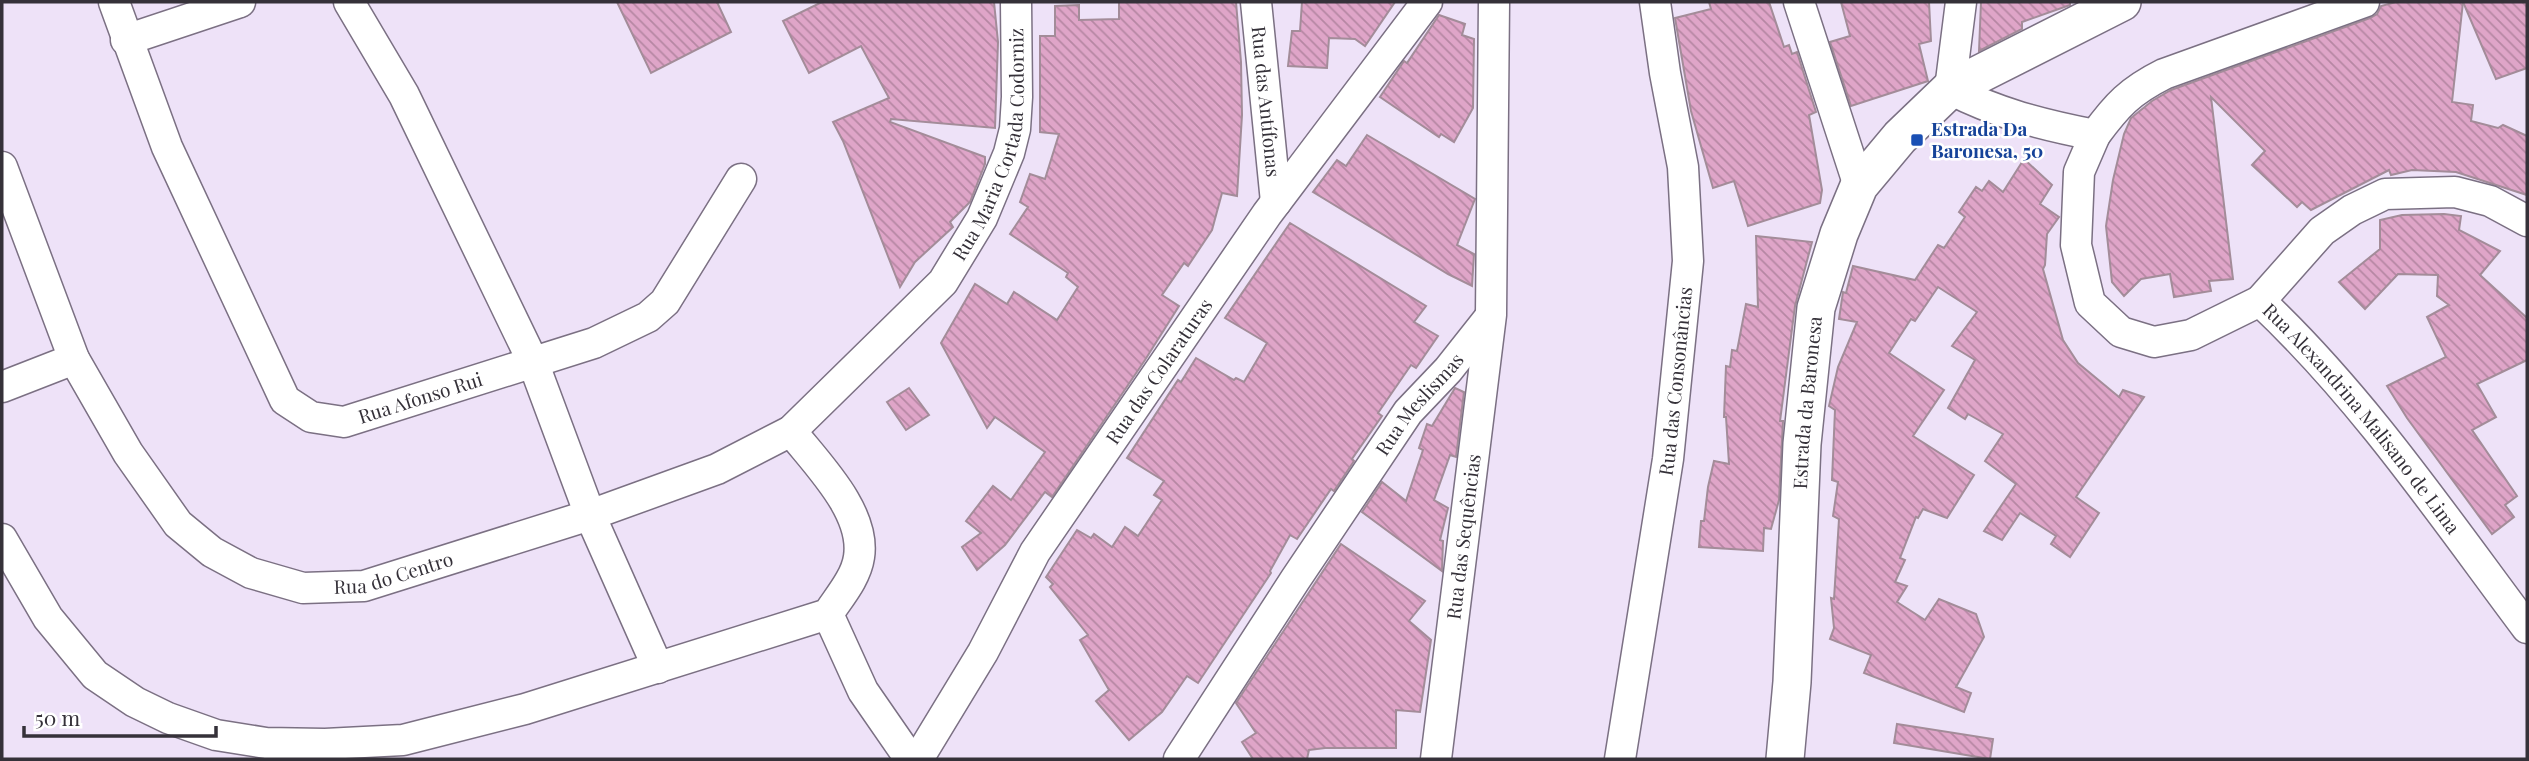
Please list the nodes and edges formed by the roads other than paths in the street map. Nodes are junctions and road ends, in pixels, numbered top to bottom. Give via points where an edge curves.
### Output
1 (114, 2) edge
2 (240, 2) edge
3 (349, 2) edge
4 (1016, 2) edge
5 (1256, 2) edge
6 (1427, 2) edge
7 (1494, 2) edge
8 (1654, 2) edge
9 (1799, 2) edge
10 (1961, 2) edge
11 (2122, 2) edge
12 (2364, 2) edge
13 (127, 40) junction
14 (1950, 89) junction
15 (2095, 135) junction
16 (2, 167) edge
17 (741, 179) dead end
18 (1859, 186) junction
19 (1276, 202) junction
20 (2527, 221) edge
21 (943, 282) joint
22 (2260, 301) junction
23 (1491, 315) junction
24 (74, 359) junction
25 (533, 362) junction
26 (2, 387) edge
27 (792, 431) junction
28 (590, 515) junction
29 (2, 539) edge
30 (828, 614) junction
31 (2527, 628) edge
32 (658, 668) junction
33 (910, 759) edge
34 (918, 759) edge
35 (1179, 759) edge
36 (1436, 759) edge
37 (1620, 759) edge
38 (1785, 759) edge

1 - 13 street, Rua Afonso Rui
2 - 13 street
3 - 25 street via 404,95
4 - 21 street, Rua Maria Cortada Codorniz via 1017,97 1009,153 982,218
5 - 19 street, Rua das Antífonas
6 - 19 street, Rua das Colaraturas
7 - 23 street
8 - 37 street, Rua das Consonâncias via 1683,167 1688,261 1668,459
9 - 18 street
10 - 14 street
11 - 14 main road, Estrada da Baronesa
12 - 15 street via 2139,86 2116,106
13 - 25 street, Rua Afonso Rui via 167,147 285,400 312,417 344,422
14 - 15 street via 1992,110
14 - 18 main road, Estrada da Baronesa via 1900,137
15 - 22 street, Rua Alexandrina Malisano de Lima via 2079,172 2076,245 2090,303 2121,332 2154,342 2191,335
16 - 24 street, Rua do Centro
17 - 25 street, Rua Afonso Rui via 665,302 648,317 594,343
18 - 38 main road, Estrada da Baronesa via 1816,307 1802,444
19 - 34 street, Rua das Colaraturas via 1035,552 983,652
20 - 22 street via 2490,201 2455,192 2385,194 2322,231
21 - 27 street, Rua do Centro
22 - 31 street, Rua Alexandrina Malisano de Lima via 2299,337 2371,420
23 - 35 street, Rua Meslismas via 1408,412
23 - 36 street, Rua das Sequências
24 - 26 street
24 - 28 street, Rua do Centro via 128,453 178,524 212,552 251,573 303,588 364,586
25 - 28 street
27 - 28 street, Rua do Centro via 717,469
27 - 30 street via 849,508 858,535 859,557 852,578
28 - 32 street
29 - 32 street via 48,618 95,675 135,702 216,735 266,743 403,740
30 - 32 street
30 - 33 street via 863,691

